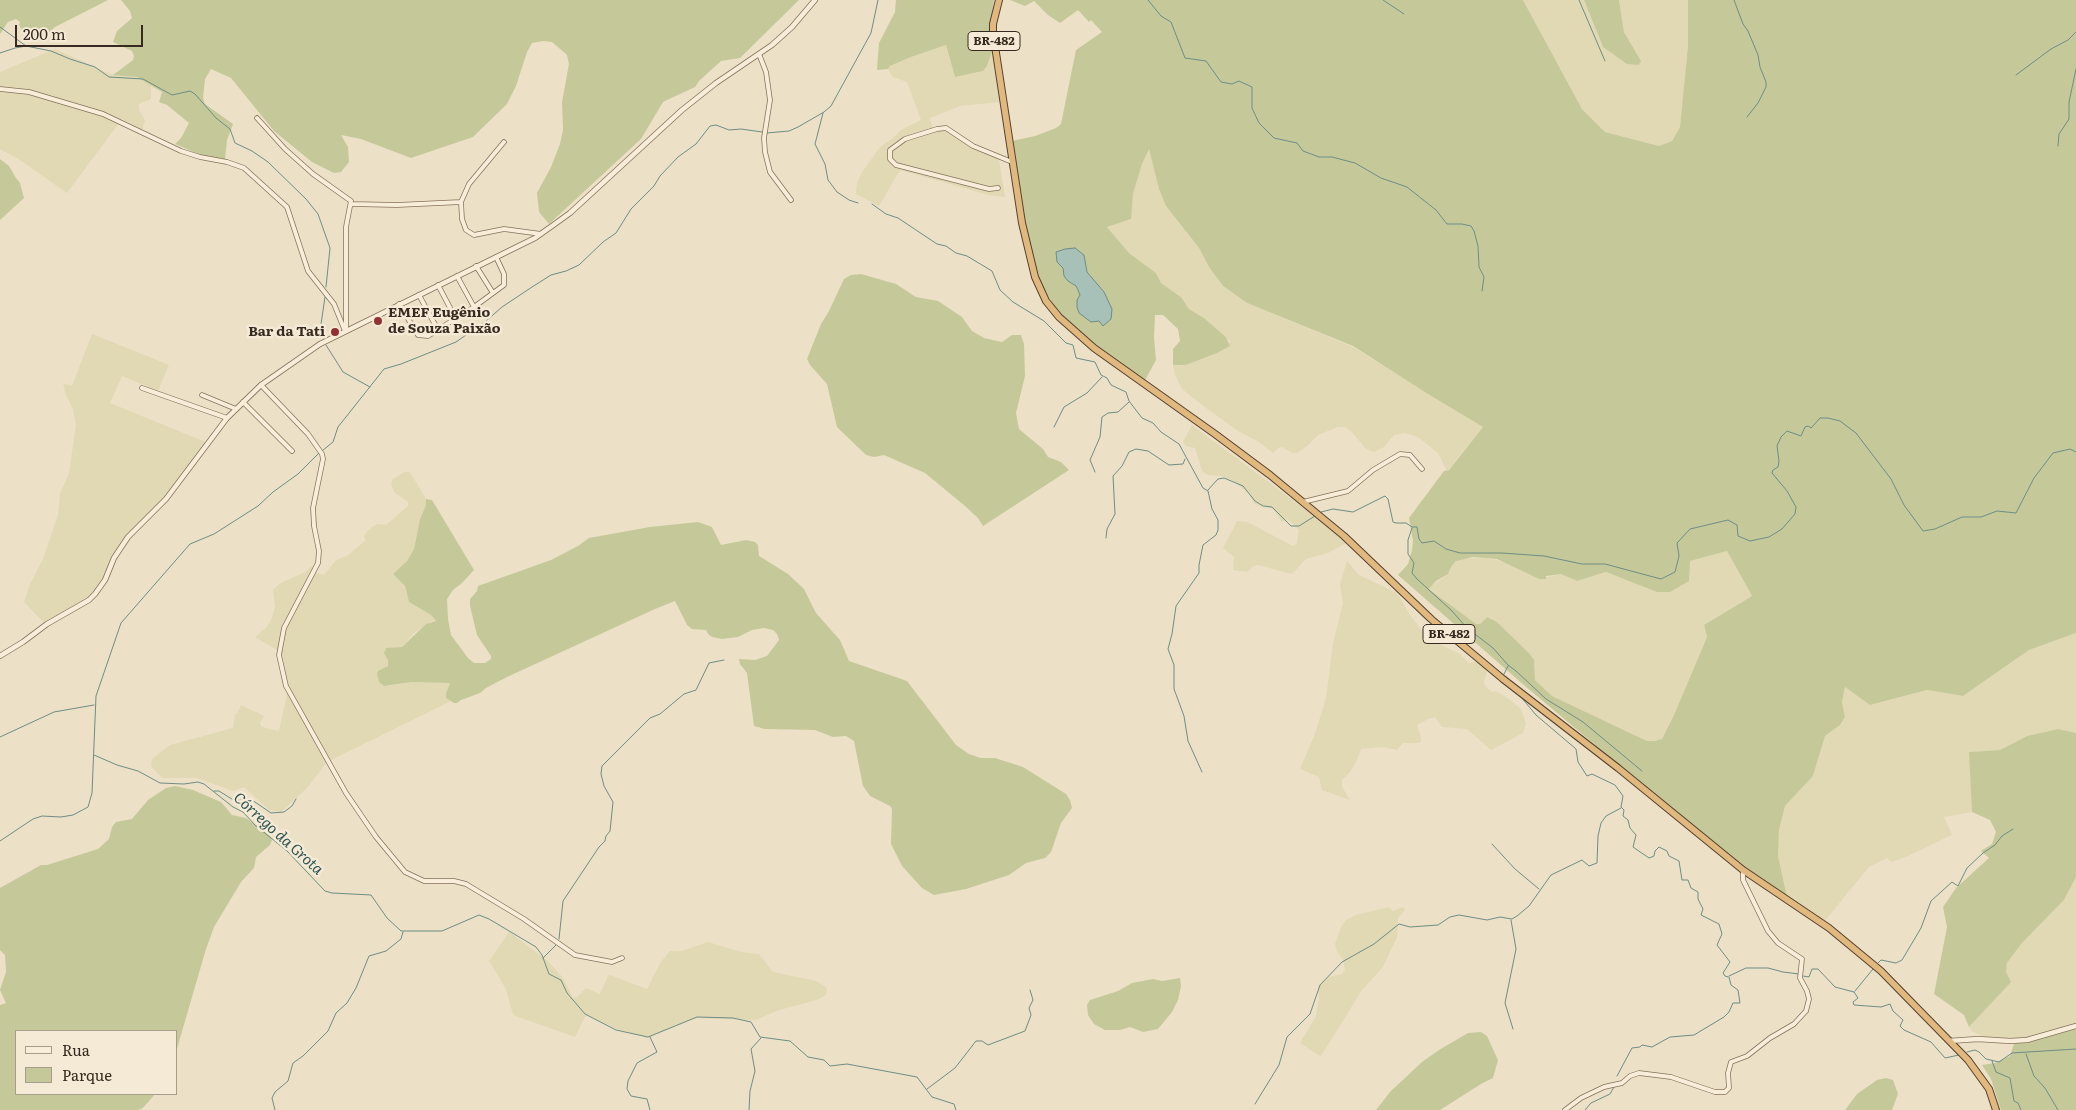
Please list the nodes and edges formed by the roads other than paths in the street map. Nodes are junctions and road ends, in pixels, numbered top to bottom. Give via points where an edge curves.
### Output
1 (815, 0) edge
2 (999, 0) edge
3 (759, 54) junction
4 (0, 89) edge
5 (257, 118) dead end
6 (504, 142) dead end
7 (1012, 162) junction
8 (998, 188) dead end
9 (791, 200) dead end
10 (461, 202) junction
11 (352, 204) junction
12 (541, 234) junction
13 (496, 257) junction
14 (476, 266) junction
15 (457, 276) junction
16 (438, 285) junction
17 (493, 293) junction
18 (418, 295) junction
19 (400, 304) junction
20 (474, 307) junction
21 (456, 319) junction
22 (438, 330) junction
23 (346, 331) junction
24 (261, 385) junction
25 (142, 388) dead end
26 (202, 395) dead end
27 (243, 402) junction
28 (236, 409) junction
29 (227, 418) junction
30 (292, 451) dead end
31 (1422, 469) dead end
32 (1303, 502) junction
33 (0, 656) edge
34 (1742, 870) junction
35 (622, 958) dead end
36 (2076, 1026) edge
37 (1949, 1041) junction
38 (1565, 1110) edge
39 (1996, 1110) edge

1 - 3 street via 792,27
2 - 7 highway, BR-482 via 993,33
3 - 9 street via 766,72 770,100 764,138 770,172
3 - 12 street via 682,110 570,213
4 - 23 street via 29,92 103,114 182,151 244,168 287,208 308,271 334,304
5 - 11 street via 285,149
6 - 10 street via 469,184
7 - 8 street via 973,146 946,128 905,139 890,150 890,159 896,165 988,189
7 - 32 highway, BR-482 via 1031,265 1052,309 1082,339
10 - 11 street
10 - 12 street via 462,219 469,234 480,235 504,229
11 - 23 street via 346,227
12 - 13 street
13 - 14 street
13 - 17 street via 505,281
14 - 15 street
14 - 17 street
15 - 16 street
15 - 20 street
16 - 18 street
16 - 21 street
17 - 20 street
18 - 19 street
18 - 22 street
19 - 22 street via 418,336 428,336
19 - 23 street
20 - 21 street
21 - 22 street
23 - 24 street via 299,357
24 - 27 street
24 - 35 street via 308,434 322,454 313,508 318,563 284,628 279,655 286,686 346,793 405,872 424,881 466,884 531,923 575,955 612,962
25 - 29 street
26 - 28 street
27 - 28 street
27 - 30 street
28 - 29 street
29 - 33 street via 166,499 128,537 114,558 106,580 95,594
31 - 32 street via 1410,456 1400,454 1373,470 1348,491
32 - 34 highway, BR-482 via 1503,679
34 - 37 highway, BR-482 via 1853,947 1894,983
34 - 38 street via 1743,880 1762,922 1778,943 1800,956 1800,978 1808,994 1806,1011 1794,1024 1747,1056 1731,1062 1727,1091 1715,1092 1671,1077 1639,1073 1581,1098
36 - 37 street via 2027,1040
37 - 39 highway, BR-482 via 1979,1074

